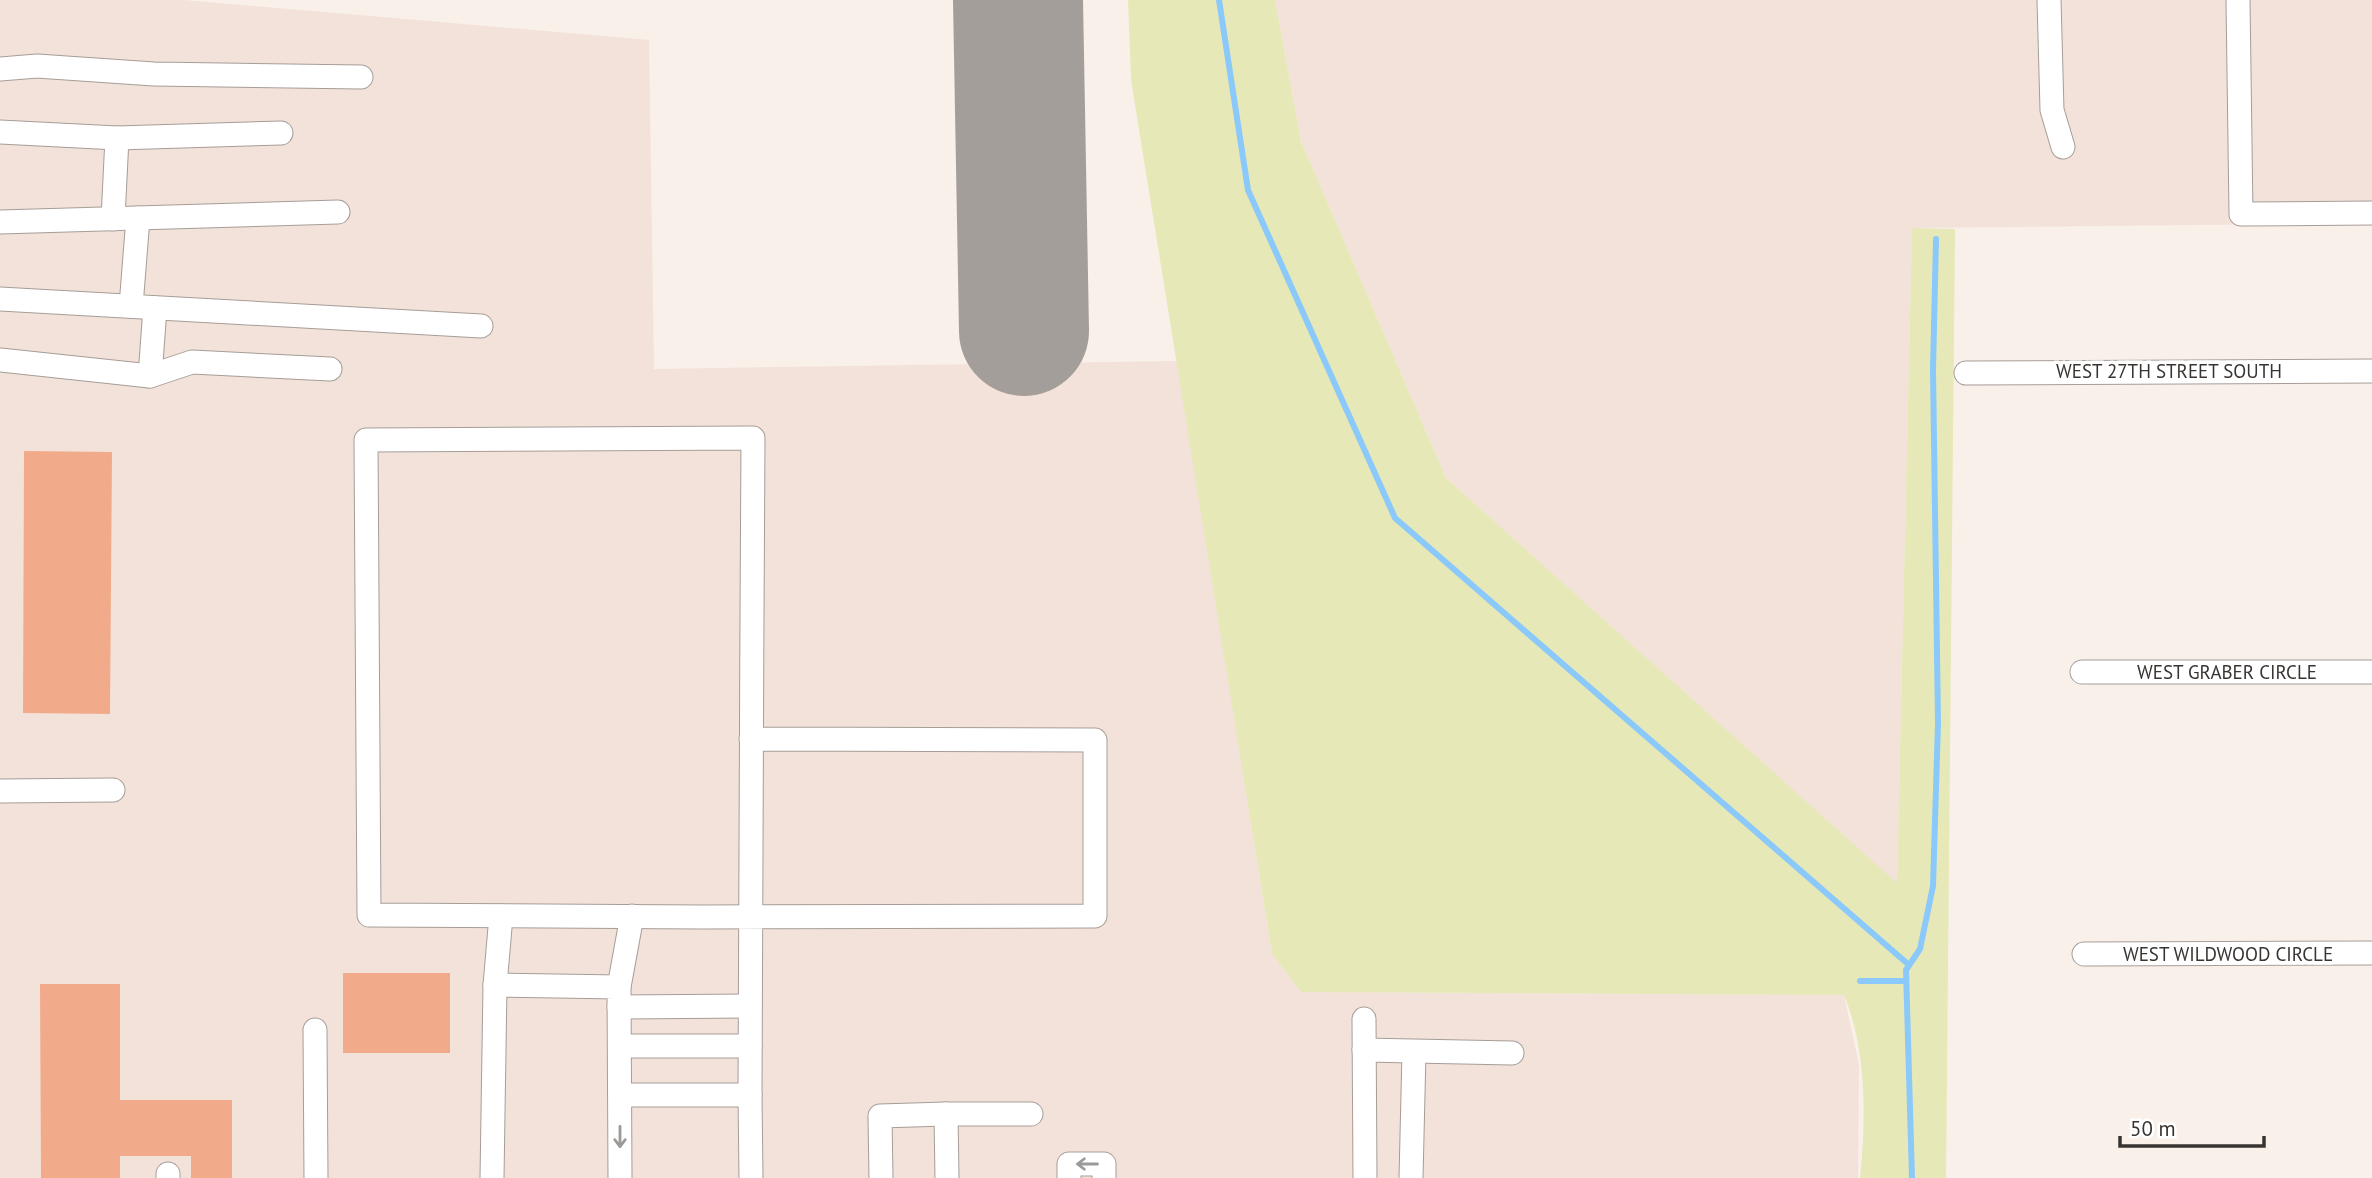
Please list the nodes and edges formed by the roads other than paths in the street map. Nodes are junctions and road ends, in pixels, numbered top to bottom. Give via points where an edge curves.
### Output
1 (2049, 0) edge
2 (2238, 0) edge
3 (0, 69) edge
4 (361, 77) dead end
5 (0, 132) edge
6 (281, 133) dead end
7 (117, 138) junction
8 (2063, 147) dead end
9 (338, 212) dead end
10 (2372, 214) edge
11 (138, 218) junction
12 (113, 219) junction
13 (0, 222) edge
14 (0, 299) edge
15 (131, 306) junction
16 (155, 308) junction
17 (481, 326) dead end
18 (0, 360) edge
19 (330, 369) dead end
20 (2372, 371) edge
21 (1966, 373) dead end
22 (150, 376) junction
23 (2082, 672) dead end
24 (2372, 672) edge
25 (751, 739) junction
26 (113, 790) dead end
27 (0, 791) edge
28 (501, 916) junction
29 (632, 916) junction
30 (751, 917) junction
31 (2372, 953) edge
32 (2084, 954) dead end
33 (495, 985) junction
34 (619, 997) junction
35 (750, 1006) junction
36 (1364, 1019) dead end
37 (315, 1030) dead end
38 (620, 1046) junction
39 (750, 1046) junction
40 (1364, 1050) junction
41 (1414, 1052) junction
42 (1512, 1053) dead end
43 (620, 1096) junction
44 (750, 1096) junction
45 (946, 1114) junction
46 (1031, 1114) dead end
47 (316, 1178) edge
48 (492, 1178) edge
49 (620, 1178) edge
50 (751, 1178) edge
51 (881, 1178) edge
52 (947, 1178) edge
53 (1069, 1178) edge
54 (1104, 1178) edge
55 (1365, 1178) edge
56 (1411, 1178) edge

1 - 8 street via 2052,110
2 - 10 street via 2241,215
3 - 4 street via 37,66 154,74
5 - 7 street
6 - 7 street
7 - 12 street
9 - 11 street
11 - 12 street
11 - 15 street
12 - 13 street
14 - 15 street
15 - 16 street
16 - 17 street
16 - 22 street
18 - 22 street
19 - 22 street via 191,362
20 - 21 street, WEST 27TH STREET SOUTH
23 - 24 street, WEST GRABER CIRCLE
25 - 28 street via 753,438 366,440 369,915
25 - 30 street
25 - 30 street via 1095,740 1095,916
26 - 27 street
28 - 29 street
28 - 33 street
29 - 30 street
29 - 34 street
30 - 35 street
31 - 32 street, WEST WILDWOOD CIRCLE
33 - 34 street
33 - 48 street
34 - 35 street
34 - 38 street
35 - 39 street
36 - 40 street
37 - 47 street
38 - 39 street
38 - 43 street
39 - 44 street
40 - 41 street
40 - 55 street
41 - 42 street
41 - 56 street
43 - 44 street
43 -> 49 street
44 - 50 street
45 - 46 street
45 - 51 street via 880,1116
45 - 52 street
54 -> 53 street via 1104,1164 1069,1164

